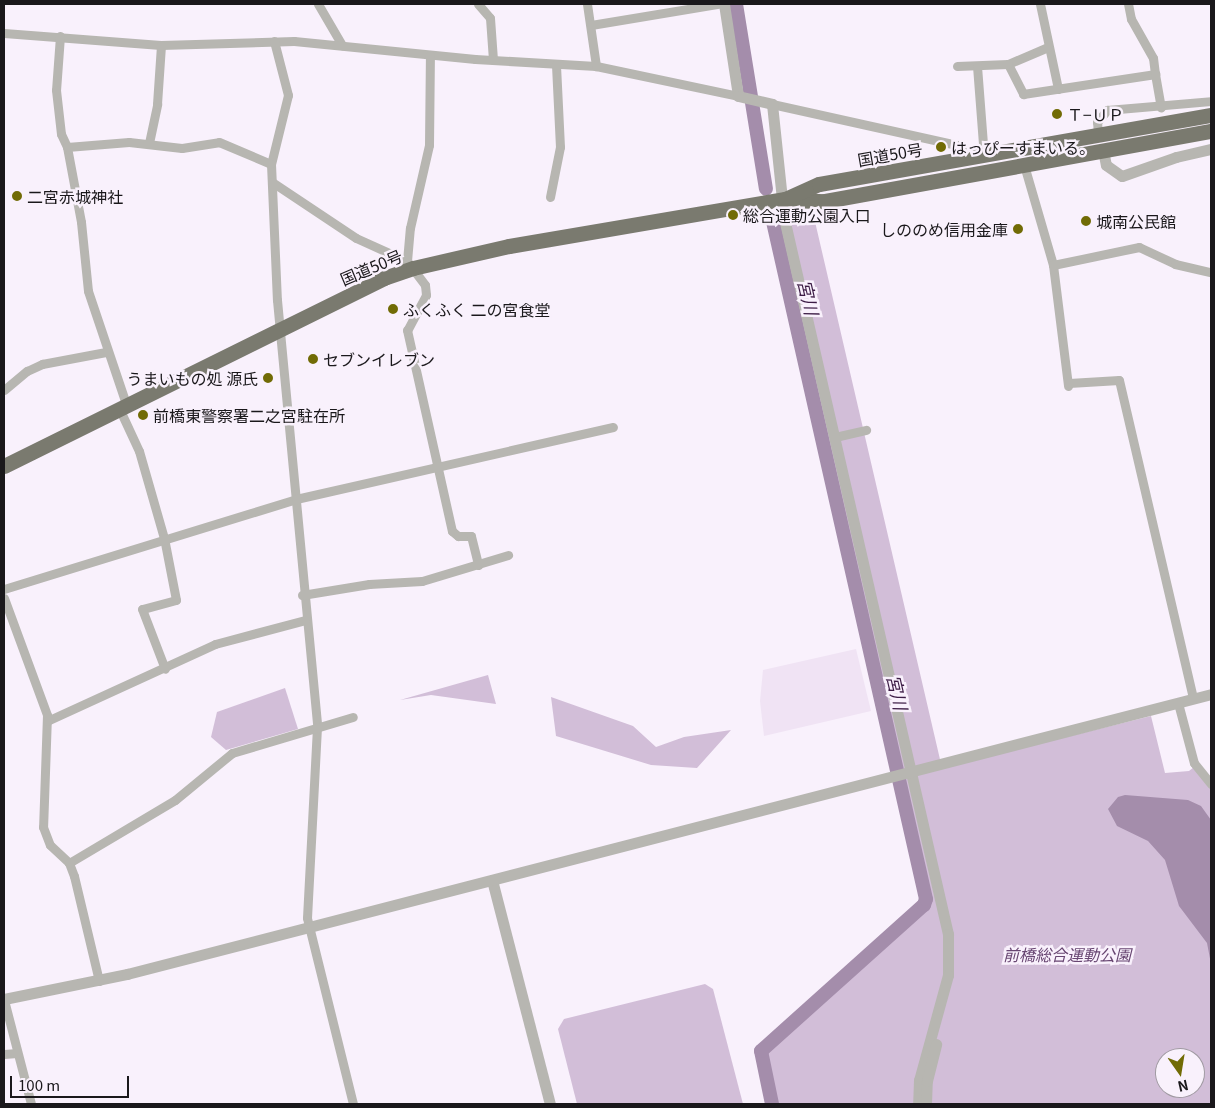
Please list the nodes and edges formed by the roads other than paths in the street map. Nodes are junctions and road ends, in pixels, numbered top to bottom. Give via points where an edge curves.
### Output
1 (318, 4) edge
2 (478, 4) edge
3 (587, 4) edge
4 (718, 4) edge
5 (724, 4) edge
6 (1040, 4) edge
7 (1128, 4) edge
8 (591, 25) junction
9 (4, 33) edge
10 (60, 36) junction
11 (274, 41) junction
12 (161, 45) junction
13 (342, 45) junction
14 (1048, 47) junction
15 (430, 54) junction
16 (493, 60) junction
17 (556, 64) junction
18 (1008, 64) junction
19 (596, 66) junction
20 (957, 66) dead end
21 (977, 66) junction
22 (1155, 74) junction
23 (1058, 89) junction
24 (742, 97) junction
25 (1211, 100) edge
26 (767, 103) junction
27 (1161, 107) junction
28 (1211, 115) edge
29 (1211, 131) edge
30 (1098, 135) junction
31 (150, 143) junction
32 (983, 144) dead end
33 (67, 146) junction
34 (1211, 149) edge
35 (1103, 150) junction
36 (964, 159) junction
37 (271, 164) junction
38 (1024, 165) junction
39 (272, 182) junction
40 (550, 197) dead end
41 (785, 199) junction
42 (410, 264) junction
43 (1053, 265) junction
44 (1211, 272) edge
45 (282, 329) junction
46 (106, 352) junction
47 (4, 390) edge
48 (123, 406) junction
49 (614, 427) dead end
50 (866, 430) dead end
51 (838, 437) junction
52 (4, 466) edge
53 (438, 467) junction
54 (296, 499) junction
55 (164, 538) junction
56 (508, 555) dead end
57 (478, 565) junction
58 (4, 589) edge
59 (302, 595) junction
60 (4, 598) edge
61 (305, 620) junction
62 (165, 669) junction
63 (1211, 694) edge
64 (1193, 699) junction
65 (1178, 703) junction
66 (353, 718) dead end
67 (47, 721) junction
68 (317, 727) junction
69 (907, 773) junction
70 (1211, 784) edge
71 (69, 863) junction
72 (492, 880) junction
73 (308, 927) junction
74 (99, 981) junction
75 (4, 999) edge
76 (17, 1053) junction
77 (4, 1054) edge
78 (31, 1104) edge
79 (353, 1104) edge
80 (550, 1104) edge
81 (918, 1104) edge
82 (926, 1104) edge

1 - 13 street
2 - 16 street via 490,18
3 - 8 street
4 - 8 street
5 - 24 street
6 - 14 street
7 - 22 street via 1131,19 1153,58
8 - 19 street
9 - 10 street
10 - 12 street
10 - 33 street via 56,90 62,134
11 - 12 street
11 - 13 street
11 - 37 street via 288,95
12 - 31 street via 157,104
13 - 15 street
14 - 18 street
14 - 23 street
15 - 16 street
15 - 42 street via 429,145 410,228
16 - 17 street
17 - 19 street
17 - 40 street via 560,147
18 - 21 street
18 - 23 street via 1022,94
19 - 24 street
20 - 21 street
21 - 32 street
22 - 23 street
22 - 27 street
24 - 26 street
25 - 27 street
26 - 36 street via 961,146
26 - 41 street
27 - 30 street via 1108,110 1100,114
28 - 30 highway, 国道50号
29 - 35 highway, 国道50号
30 - 36 highway, 国道50号
31 - 33 street
31 - 37 street via 182,148 228,143
33 - 46 street via 81,222 88,291
34 - 35 street via 1176,157 1122,176 1106,165
35 - 38 highway, 国道50号
36 - 41 highway, 国道50号 via 819,184
37 - 39 street
38 - 41 highway, 国道50号 via 825,201
38 - 43 street
39 - 42 street via 356,238
39 - 45 street via 277,300
41 - 42 highway, 国道50号
41 - 51 street via 784,218
42 - 45 highway, 国道50号
42 - 53 street via 427,290 406,330
43 - 44 street via 1139,247 1175,264
43 - 64 street via 1069,385 1120,380
45 - 48 highway, 国道50号
45 - 54 street
46 - 47 street via 42,364 27,371
46 - 48 street
48 - 52 highway, 国道50号
48 - 55 street
49 - 53 street
50 - 51 street
51 - 69 street
53 - 54 street
53 - 57 street via 453,534 471,536
54 - 55 street
54 - 59 street
55 - 58 street
55 - 62 street via 176,600 142,610
56 - 57 street
57 - 59 street via 422,581 369,584
59 - 61 street
60 - 67 street
61 - 62 street via 215,644
61 - 68 street
62 - 67 street
63 - 64 street
64 - 65 street
65 - 69 street
65 - 70 street via 1194,763
66 - 68 street
67 - 71 street via 43,826 50,845
68 - 71 street via 232,753 175,800
68 - 73 street
69 - 72 street
69 - 81 street via 945,920 950,960 919,1080
69 - 82 street via 956,950 953,977 927,1082
71 - 74 street
72 - 73 street
72 - 80 street
73 - 74 street
73 - 79 street
74 - 75 street
75 - 76 street
76 - 77 street
76 - 78 street

